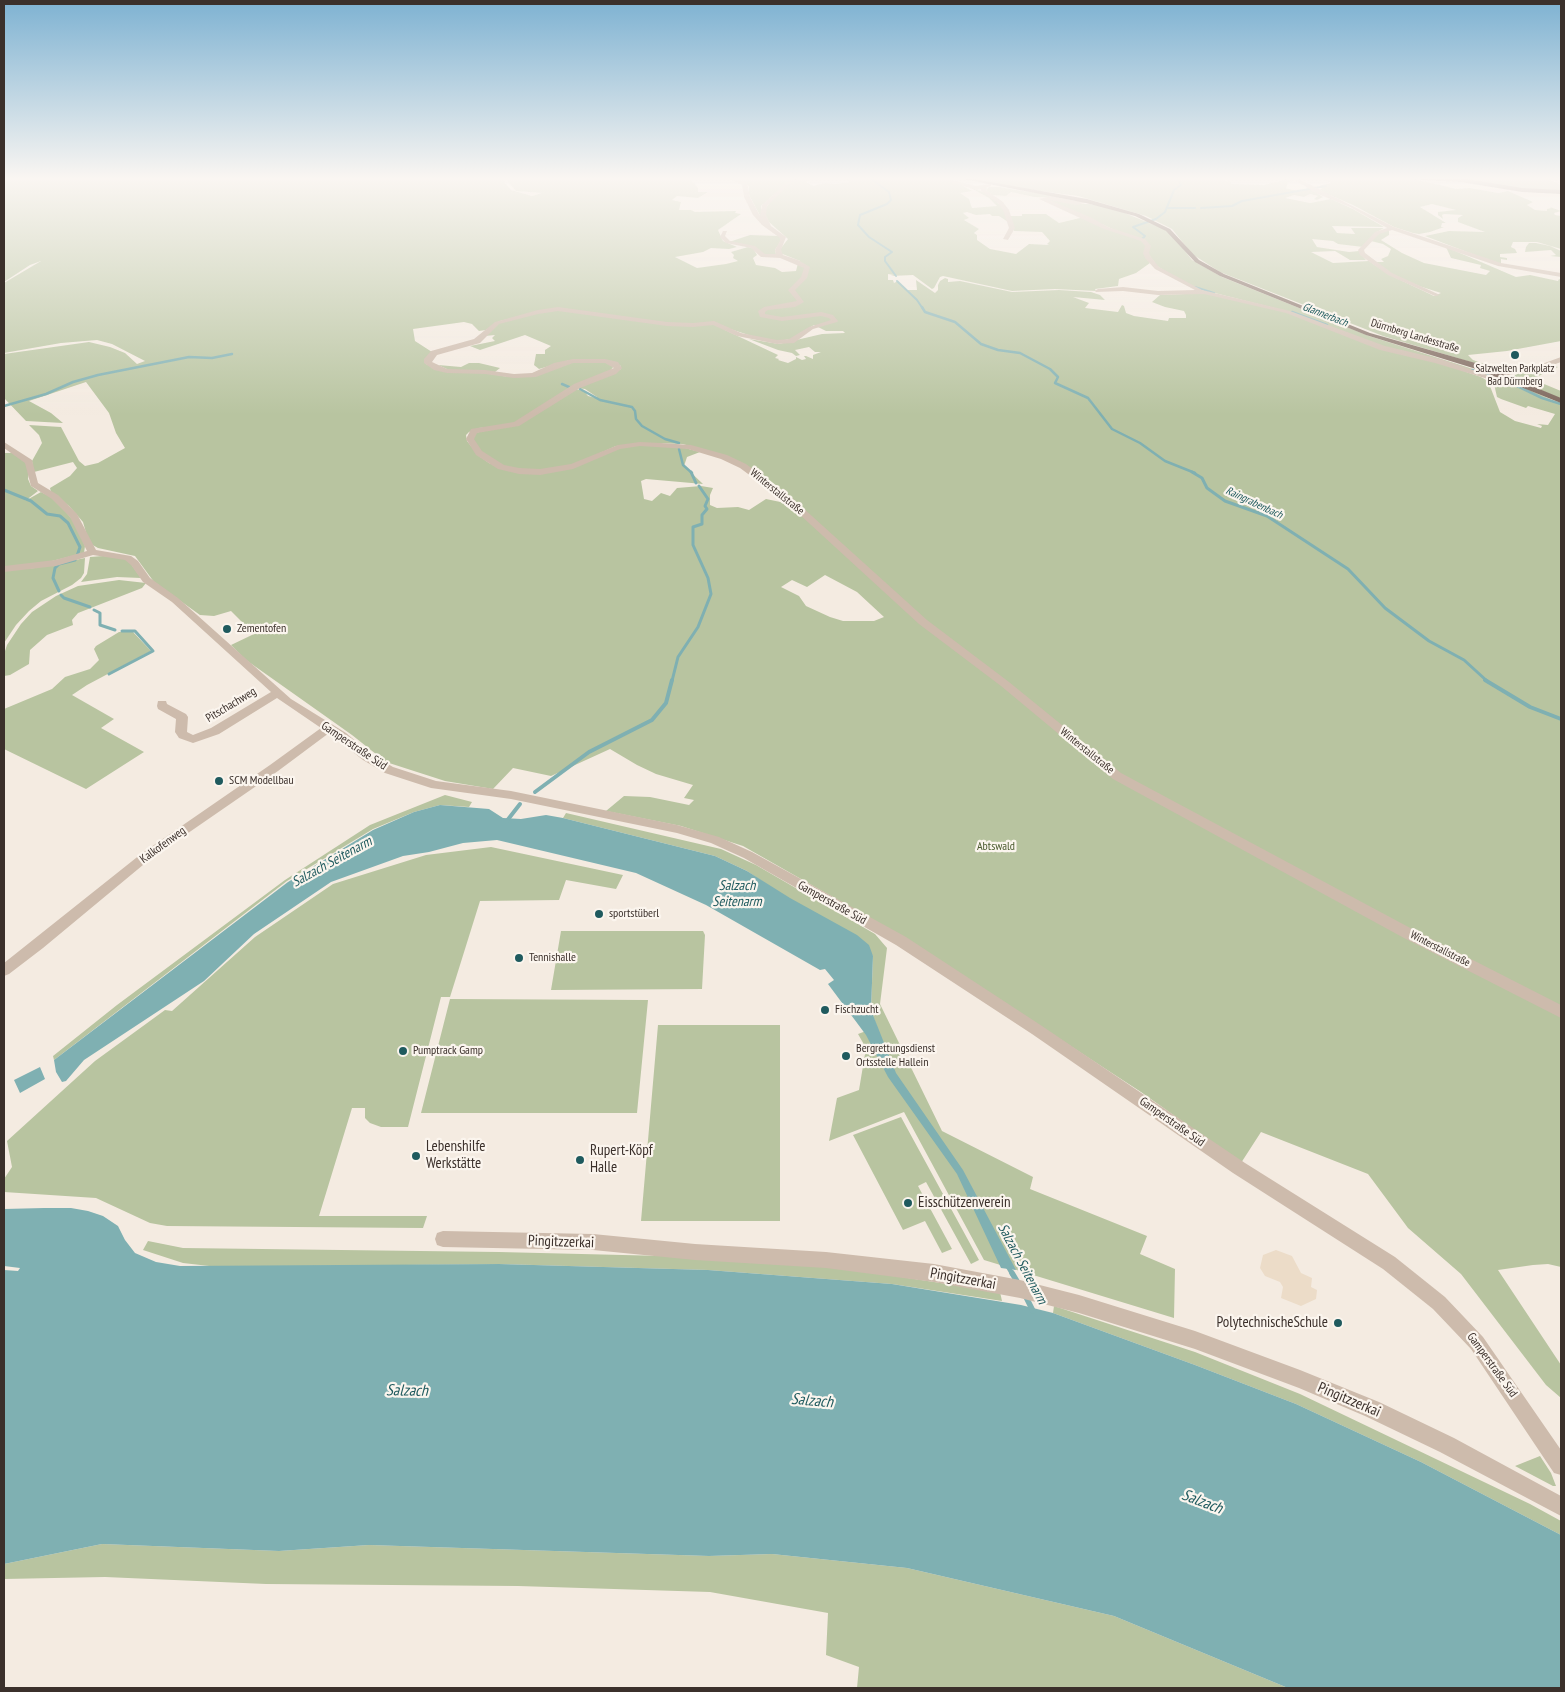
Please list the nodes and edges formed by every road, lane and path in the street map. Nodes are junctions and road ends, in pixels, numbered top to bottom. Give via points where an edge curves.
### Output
1 (783, 257) edge
2 (1148, 257) edge
3 (1194, 257) edge
4 (1366, 257) edge
5 (1477, 257) edge
6 (1561, 277) edge
7 (1098, 291) dead end
8 (1204, 292) junction
9 (1437, 295) dead end
10 (1561, 359) edge
11 (1502, 375) junction
12 (1561, 401) edge
13 (4, 444) edge
14 (93, 552) junction
15 (4, 569) edge
16 (278, 693) junction
17 (162, 703) dead end
18 (328, 728) junction
19 (4, 970) edge
20 (1561, 1012) edge
21 (443, 1239) dead end
22 (1561, 1466) edge
23 (1561, 1506) edge

1 - 20 street, Winterstallstraße via 807,267 804,278 791,290 801,302 766,308 761,312 762,316 782,319 821,314 832,316 836,321 812,328 791,340 777,342 734,333 714,323 678,325 551,310 497,323 477,341 434,353 427,361 433,367 447,371 522,376 573,361 615,364 618,366 615,370 583,383 516,424 474,431 470,436 471,442 482,456 494,464 532,472 565,468 618,447 640,444 688,447 743,466 794,505 922,622 1005,684 1117,776
2 - 8 street via 1157,268
3 - 11 main road, Dürrnberg Landesstraße via 1222,275 1383,339
4 - 9 street via 1394,276
5 - 6 street
7 - 8 street
8 - 11 street via 1294,314 1390,351 1437,361 1485,377
10 - 11 street
11 - 12 main road, Dürrnberg Landesstraße
13 - 14 street via 29,462 34,484 56,497 74,516
14 - 15 street, Gamperstraße Süd via 56,563
14 - 16 street, Gamperstraße Süd via 132,560 146,580 181,605
16 - 17 street, Pitschachweg via 215,731 193,739 183,736 182,717
16 - 18 street, Gamperstraße Süd
18 - 19 street, Kalkofenweg via 145,857
18 - 22 street, Gamperstraße Süd via 367,757 410,778 677,829 733,846 901,941 1411,1280 1457,1319 1477,1343
21 - 23 street, Pingitzzerkai via 593,1242 826,1260 934,1273 1028,1291 1195,1340 1300,1379 1447,1445

